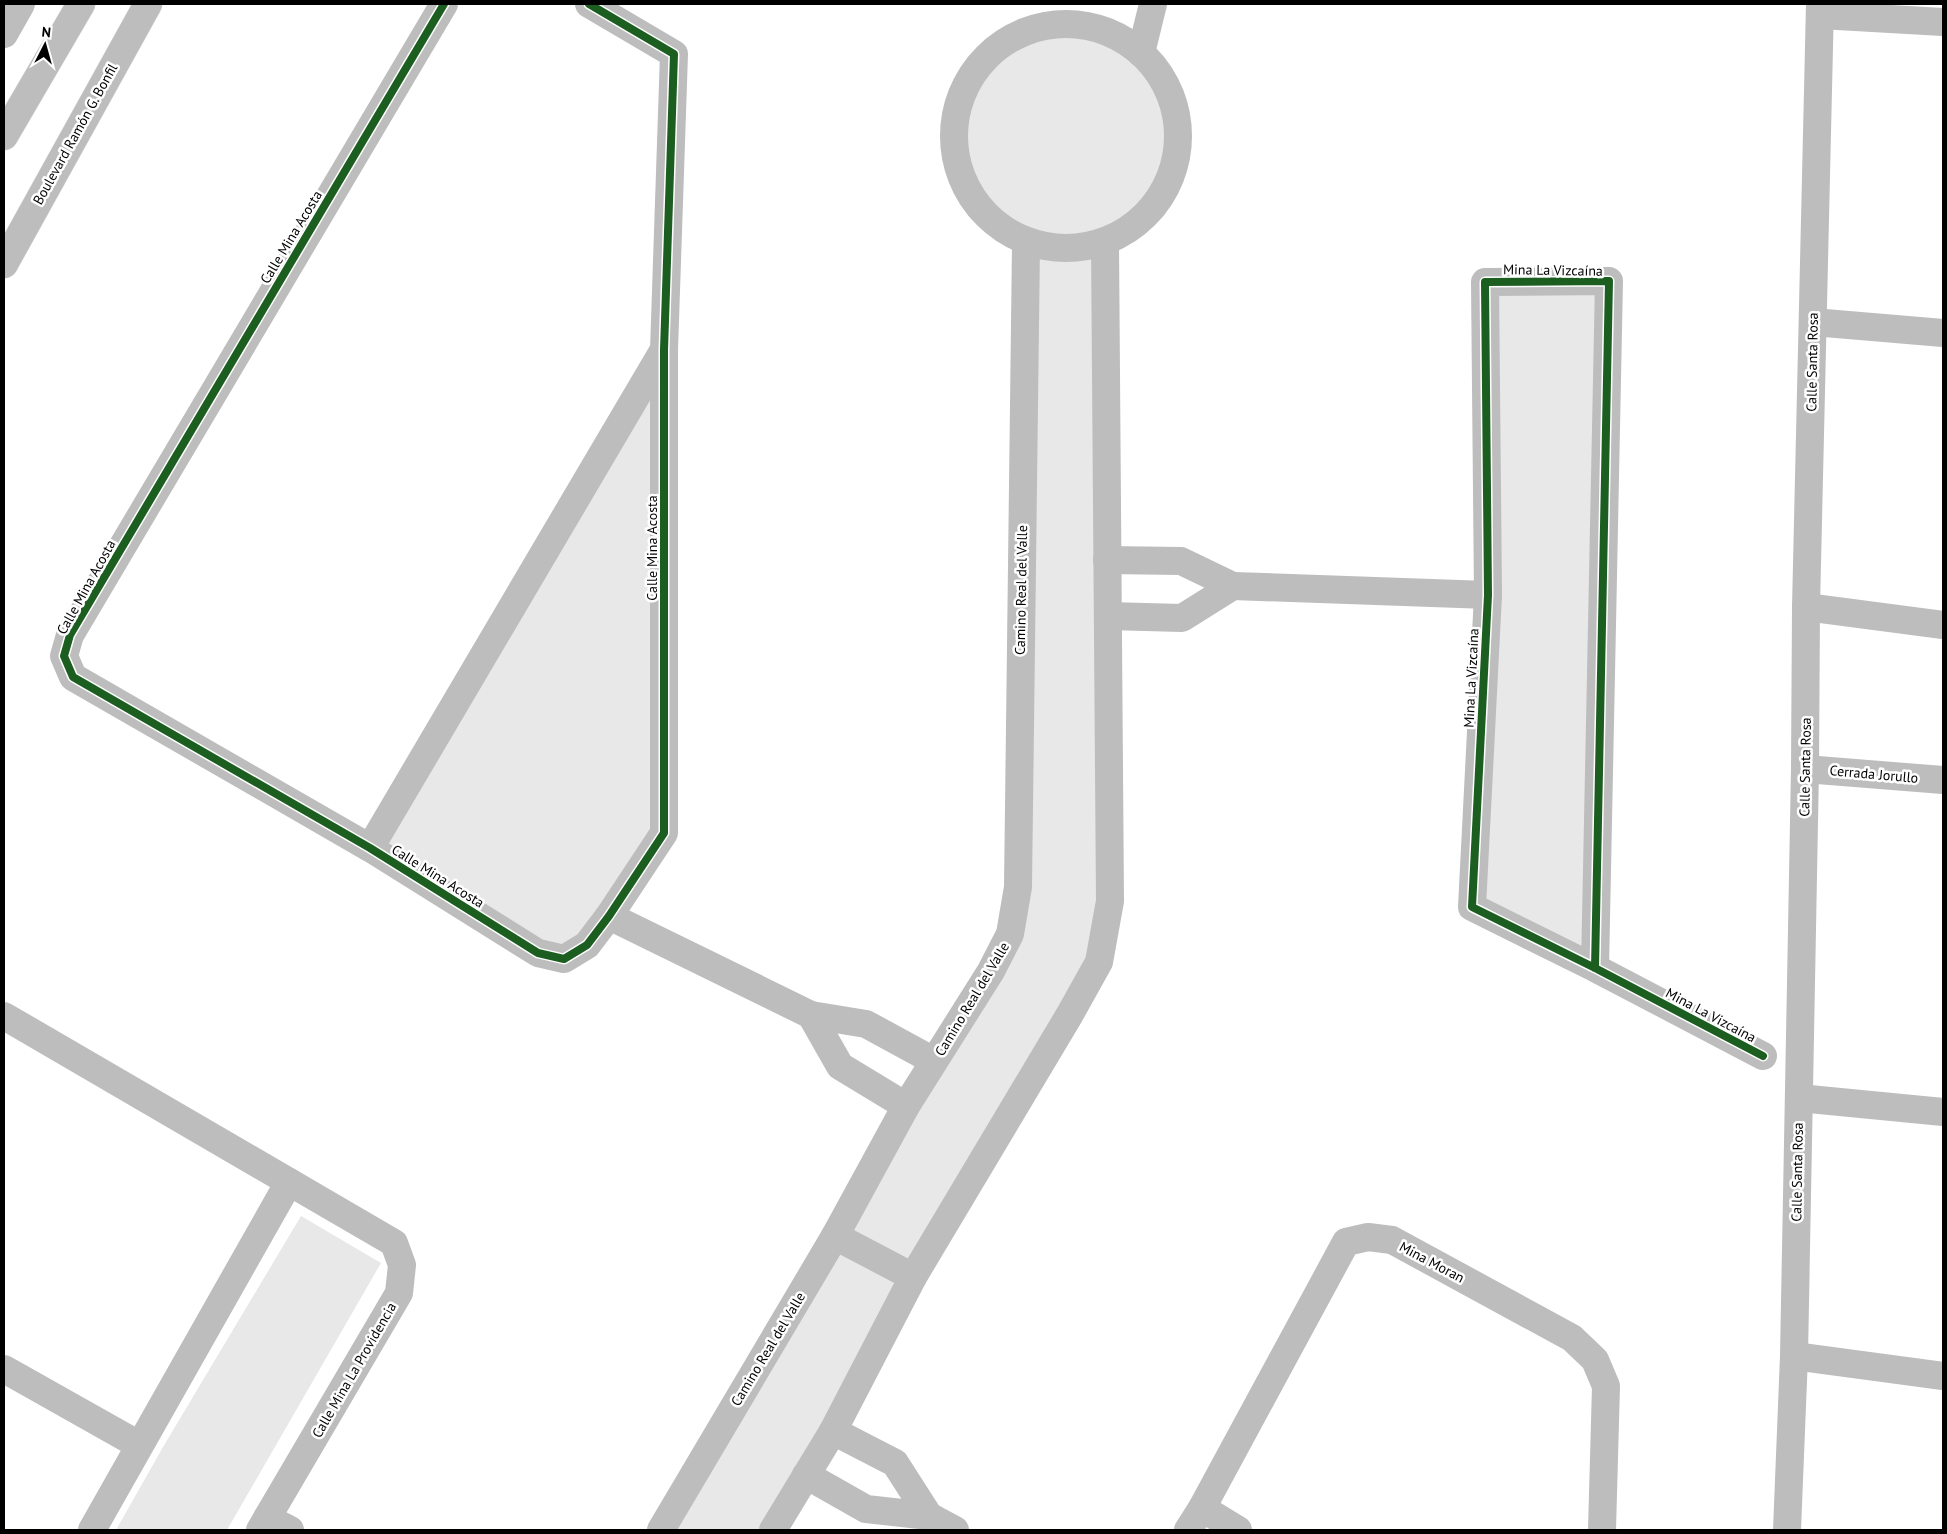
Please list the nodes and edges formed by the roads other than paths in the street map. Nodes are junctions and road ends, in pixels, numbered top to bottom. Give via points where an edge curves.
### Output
1 (22, 4) edge
2 (81, 4) edge
3 (148, 4) edge
4 (444, 4) edge
5 (589, 4) edge
6 (1153, 4) edge
7 (1820, 10) edge
8 (1070, 14) edge
9 (1943, 22) edge
10 (4, 34) edge
11 (1141, 53) junction
12 (4, 136) edge
13 (1105, 242) junction
14 (1026, 244) junction
15 (4, 264) edge
16 (1813, 322) junction
17 (1943, 333) edge
18 (664, 350) junction
19 (1107, 560) junction
20 (1233, 586) junction
21 (1488, 595) junction
22 (1806, 607) junction
23 (1108, 616) junction
24 (1943, 625) edge
25 (1805, 769) junction
26 (1943, 780) edge
27 (370, 848) junction
28 (609, 916) junction
29 (1595, 968) junction
30 (811, 1015) junction
31 (4, 1016) edge
32 (1763, 1056) dead end
33 (934, 1062) junction
34 (1799, 1098) junction
35 (906, 1106) junction
36 (1943, 1112) edge
37 (289, 1182) junction
38 (835, 1236) junction
39 (913, 1277) junction
40 (1794, 1356) junction
41 (4, 1369) edge
42 (1943, 1376) edge
43 (833, 1431) junction
44 (139, 1445) junction
45 (806, 1475) junction
46 (929, 1516) junction
47 (1195, 1519) edge
48 (272, 1526) edge
49 (92, 1530) edge
50 (661, 1530) edge
51 (773, 1530) edge
52 (955, 1530) edge
53 (1238, 1530) edge
54 (1602, 1530) edge
55 (1787, 1530) edge

1 - 10 street
2 - 12 street
3 - 15 street, Boulevard Ramón G. Bonfil
4 - 27 street, Calle Mina Acosta via 70,635 64,656 73,678
5 - 18 street, Calle Mina Acosta via 674,54
6 - 11 street
7 - 9 street
7 - 16 street, Calle Santa Rosa
8 - 11 street
8 - 14 street via 1008,40 982,61 963,89 954,122 955,155 965,187 985,214
11 - 13 street via 1159,71 1174,102 1180,136 1174,170 1160,200 1135,225
13 - 14 street via 1074,248
13 - 19 street
14 - 33 street, Camino Real del Valle via 1018,887 1010,934 991,971
16 - 17 street
16 - 22 street, Calle Santa Rosa
18 - 27 street, Calle Mina Acosta
18 - 28 street, Calle Mina Acosta via 664,833
19 - 20 street via 1181,560
19 - 23 street
20 - 21 street
20 - 23 street via 1182,618
21 - 29 street, Mina La Vizcaína via 1472,907
21 - 29 street, Mina La Vizcaína via 1485,282 1609,281
22 - 24 street
22 - 25 street, Calle Santa Rosa
23 - 39 street via 1110,901 1098,962
25 - 26 street, Cerrada Jorullo
25 - 34 street, Calle Santa Rosa
27 - 28 street, Calle Mina Acosta via 538,953 564,959 587,945
28 - 30 street
29 - 32 street, Mina La Vizcaína
30 - 33 street via 866,1024
30 - 35 street via 840,1066
31 - 37 street, Calle Mina La Providencia
33 - 35 street, Camino Real del Valle
34 - 36 street
34 - 40 street, Calle Santa Rosa
35 - 38 street, Camino Real del Valle
37 - 44 street
37 - 48 street, Calle Mina La Providencia via 394,1243 402,1265 399,1293
38 - 39 street
38 - 50 street, Camino Real del Valle
39 - 43 street
40 - 42 street
40 - 55 street, Calle Santa Rosa
41 - 44 street
43 - 45 street
43 - 46 street via 895,1463
44 - 49 street
45 - 46 street via 866,1509
45 - 51 street
46 - 52 street
47 - 53 street, Mina Moran
47 - 54 street, Mina Moran via 1346,1242 1368,1237 1392,1240 1572,1338 1595,1360 1606,1386

